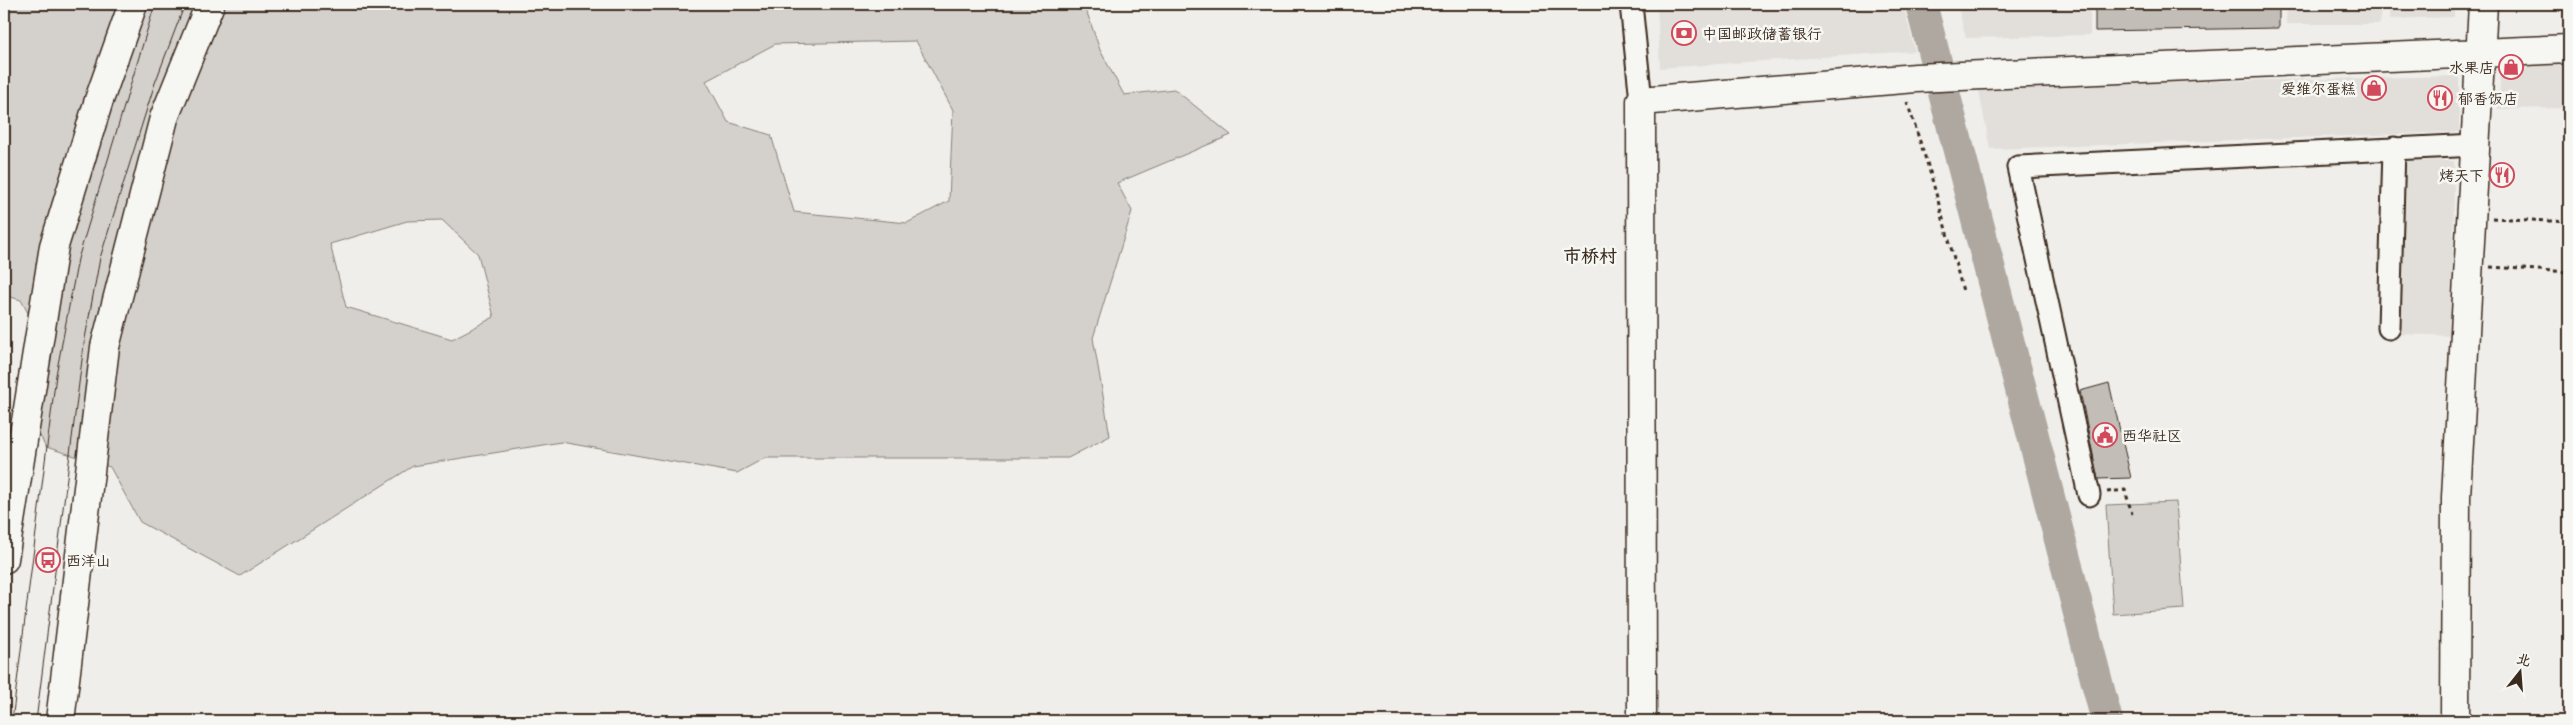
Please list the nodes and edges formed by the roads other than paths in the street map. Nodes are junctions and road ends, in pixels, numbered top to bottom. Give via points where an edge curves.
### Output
1 (133, 4) edge
2 (210, 4) edge
3 (1631, 4) edge
4 (2482, 4) edge
5 (2569, 49) edge
6 (2481, 52) junction
7 (1641, 101) junction
8 (2476, 144) junction
9 (2394, 148) junction
10 (2389, 328) dead end
11 (2089, 495) road end
12 (4, 559) edge
13 (60, 721) edge
14 (1642, 721) edge
15 (2455, 721) edge

1 - 12 main road via 99,100 54,246
2 - 13 main road via 164,118 105,347
3 - 7 street
4 - 6 main road
5 - 6 main road
6 - 7 main road via 1908,79
6 - 8 main road
7 - 14 main road
8 - 9 street
8 - 15 main road via 2456,497
9 - 10 street
9 - 11 street via 2018,167

